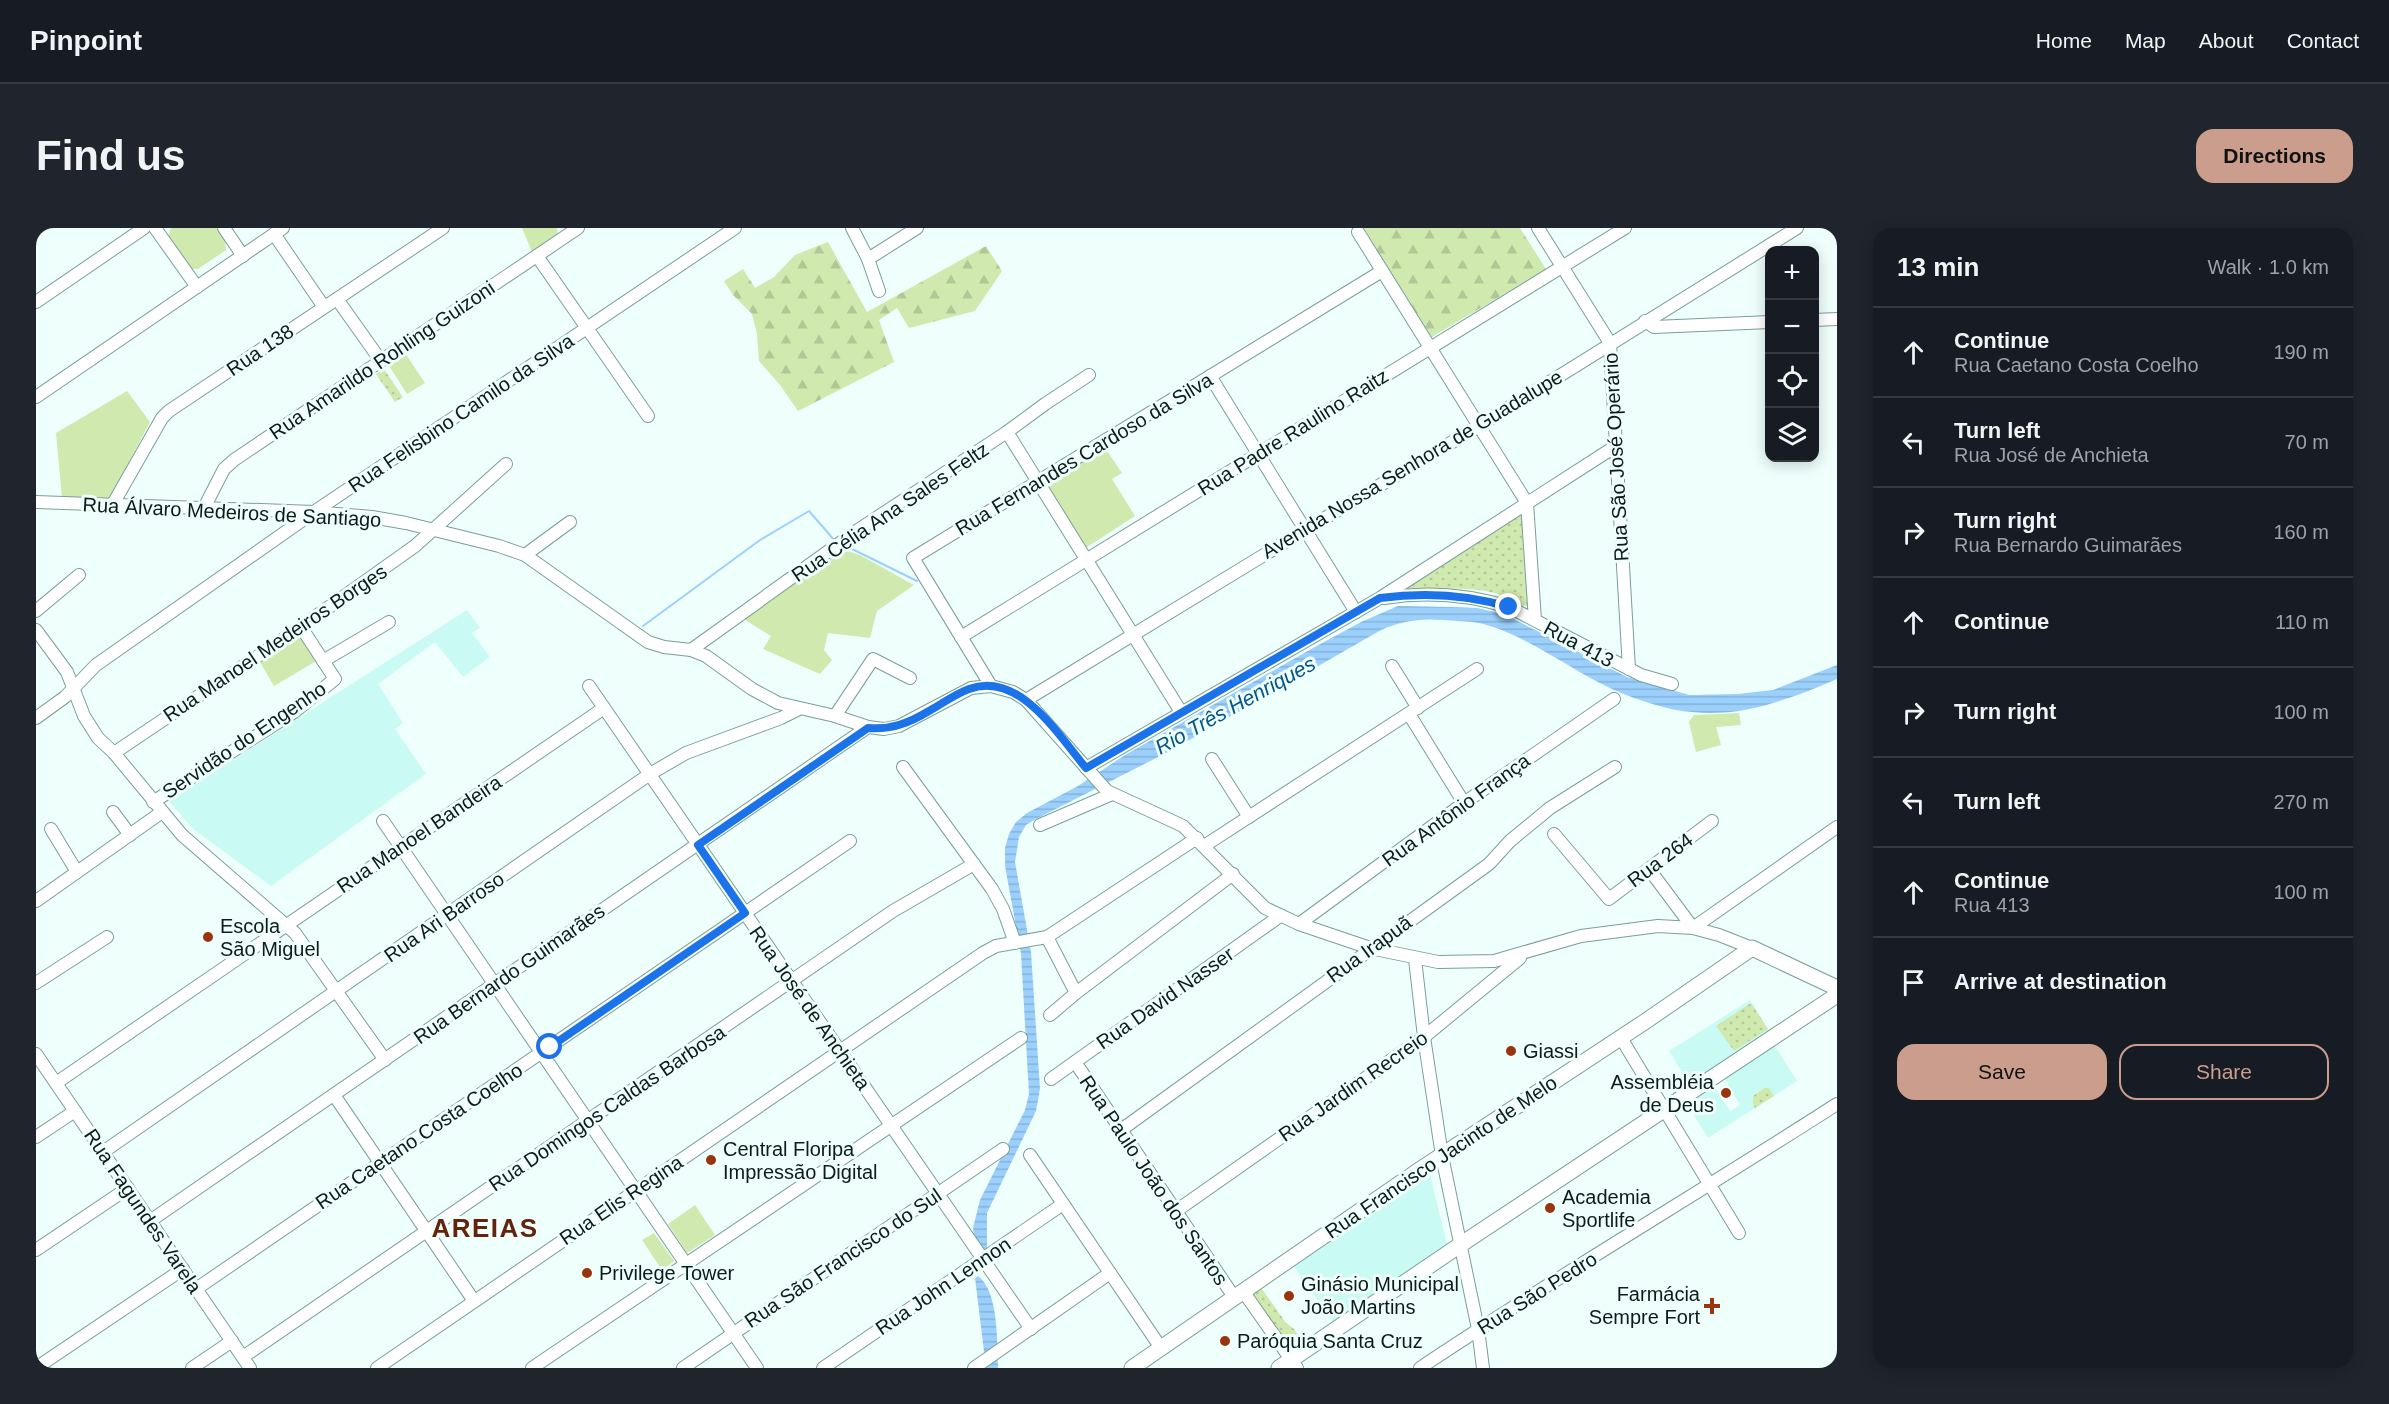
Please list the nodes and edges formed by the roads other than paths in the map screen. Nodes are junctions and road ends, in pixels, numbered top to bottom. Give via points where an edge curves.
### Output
1 (156, 228) edge
2 (224, 228) edge
3 (443, 228) edge
4 (578, 228) edge
5 (735, 228) edge
6 (852, 228) edge
7 (917, 228) edge
8 (1538, 228) edge
9 (1625, 228) edge
10 (1797, 228) edge
11 (137, 230) edge
12 (279, 231) edge
13 (1358, 232) dead end
14 (563, 233) edge
15 (1776, 233) edge
16 (243, 256) junction
17 (537, 256) junction
18 (868, 259) junction
19 (1562, 267) junction
20 (1382, 271) junction
21 (197, 287) junction
22 (879, 291) dead end
23 (337, 299) junction
24 (36, 302) edge
25 (324, 307) junction
26 (1837, 319) edge
27 (1819, 320) edge
28 (1645, 321) junction
29 (1765, 322) edge
30 (587, 328) junction
31 (1610, 343) junction
32 (1431, 348) junction
33 (381, 361) junction
34 (1089, 375) dead end
35 (1210, 376) junction
36 (36, 397) edge
37 (648, 416) dead end
38 (1479, 426) junction
39 (1007, 432) junction
40 (1616, 446) junction
41 (1258, 454) junction
42 (506, 464) dead end
43 (1038, 482) junction
44 (36, 502) edge
45 (1527, 502) junction
46 (112, 504) junction
47 (204, 508) junction
48 (314, 512) junction
49 (570, 522) dead end
50 (435, 530) junction
51 (1305, 530) junction
52 (525, 555) junction
53 (1086, 560) junction
54 (79, 575) dead end
55 (1380, 598) junction
56 (36, 610) edge
57 (1356, 612) junction
58 (1535, 620) junction
59 (389, 622) dead end
60 (301, 627) junction
61 (36, 630) edge
62 (1133, 634) junction
63 (961, 637) junction
64 (691, 650) junction
65 (324, 662) junction
66 (1392, 666) dead end
67 (1477, 669) dead end
68 (1629, 669) junction
69 (910, 678) dead end
70 (1672, 684) dead end
71 (589, 686) dead end
72 (991, 686) junction
73 (74, 687) junction
74 (1614, 699) dead end
75 (1026, 700) junction
76 (604, 708) junction
77 (799, 708) junction
78 (1413, 711) junction
79 (1181, 712) junction
80 (835, 716) junction
81 (36, 718) edge
82 (868, 728) junction
83 (114, 753) junction
84 (1212, 759) dead end
85 (903, 767) dead end
86 (1615, 767) dead end
87 (1088, 770) junction
88 (650, 774) junction
89 (1108, 791) junction
90 (153, 802) junction
91 (1464, 803) junction
92 (113, 812) dead end
93 (162, 812) junction
94 (1249, 817) junction
95 (383, 821) dead end
96 (1712, 821) dead end
97 (1040, 825) dead end
98 (1837, 827) edge
99 (51, 829) dead end
100 (1554, 834) dead end
101 (130, 835) junction
102 (850, 841) dead end
103 (1201, 842) junction
104 (698, 845) junction
105 (401, 847) junction
106 (974, 864) junction
107 (1649, 868) junction
108 (77, 872) junction
109 (1233, 874) junction
110 (36, 901) edge
111 (745, 913) junction
112 (447, 915) junction
113 (1280, 916) junction
114 (288, 924) junction
115 (1299, 924) junction
116 (1693, 928) junction
117 (106, 937) dead end
118 (1042, 938) junction
119 (1017, 943) junction
120 (1370, 948) junction
121 (1752, 948) junction
122 (1526, 953) junction
123 (1415, 959) junction
124 (792, 982) junction
125 (36, 983) edge
126 (495, 984) junction
127 (1837, 988) edge
128 (336, 991) junction
129 (1076, 993) junction
130 (1837, 995) edge
131 (1050, 1015) dead end
132 (1424, 1037) junction
133 (1021, 1038) dead end
134 (1621, 1038) junction
135 (840, 1051) junction
136 (542, 1052) junction
137 (36, 1054) edge
138 (385, 1060) junction
139 (1075, 1062) junction
140 (1051, 1079) dead end
141 (56, 1083) junction
142 (334, 1095) junction
143 (1837, 1104) edge
144 (1665, 1110) junction
145 (75, 1111) junction
146 (588, 1120) junction
147 (891, 1126) junction
148 (1121, 1130) junction
149 (36, 1137) edge
150 (1003, 1149) dead end
151 (103, 1152) junction
152 (1030, 1155) dead end
153 (1442, 1156) junction
154 (380, 1163) junction
155 (1711, 1185) junction
156 (128, 1188) junction
157 (636, 1190) junction
158 (938, 1193) junction
159 (1063, 1204) junction
160 (1176, 1211) junction
161 (150, 1221) junction
162 (427, 1231) junction
163 (1739, 1233) dead end
164 (1460, 1245) junction
165 (36, 1250) edge
166 (982, 1259) junction
167 (686, 1264) junction
168 (180, 1266) junction
169 (1110, 1274) junction
170 (196, 1289) junction
171 (1239, 1294) junction
172 (474, 1301) junction
173 (1031, 1329) junction
174 (1478, 1329) junction
175 (734, 1333) junction
176 (232, 1341) junction
177 (1161, 1347) junction
178 (243, 1357) junction
179 (37, 1363) edge
180 (1290, 1365) edge
181 (977, 1366) edge
182 (1482, 1367) edge
183 (192, 1368) edge
184 (250, 1368) edge
185 (377, 1368) edge
186 (532, 1368) edge
187 (683, 1368) edge
188 (757, 1368) edge
189 (824, 1368) edge
190 (1132, 1368) edge
191 (1420, 1368) edge

1 - 21 street
2 - 16 street
3 - 23 street, Rua 138
4 - 14 street, Rua Amarildo Rohling Guizoni
5 - 30 street, Rua Felisbino Camilo da Silva
6 - 18 street
7 - 18 street
8 - 19 street, Rua São José Operário
9 - 19 street, Rua Padre Raulino Raitz
10 - 15 street, Avenida Nossa Senhora de Guadalupe
11 - 24 street
12 - 16 street
12 - 25 street
13 - 20 street
14 - 17 street, Rua Amarildo Rohling Guizoni
15 - 28 street, Avenida Nossa Senhora de Guadalupe
16 - 21 street
17 - 30 street
17 - 33 street, Rua Amarildo Rohling Guizoni
18 - 22 street
19 - 31 street, Rua São José Operário
19 - 32 street, Rua Padre Raulino Raitz
20 - 32 street
20 - 35 street, Rua Fernandes Cardoso da Silva
21 - 36 street
23 - 25 street, Rua 138
23 - 33 street
25 - 46 street, Rua 138 via 169,411
26 - 27 street
28 - 29 street via 1654,327
28 - 31 street, Avenida Nossa Senhora de Guadalupe
30 - 37 street
30 - 48 street, Rua Felisbino Camilo da Silva
31 - 38 street, Avenida Nossa Senhora de Guadalupe
31 - 40 street, Rua São José Operário
32 - 38 street
32 - 41 street, Rua Padre Raulino Raitz
33 - 47 street, Rua Amarildo Rohling Guizoni via 228,465
34 - 39 street, Rua Célia Ana Sales Feltz
35 - 41 street
35 - 43 street, Rua Fernandes Cardoso da Silva
38 - 45 street
38 - 51 street, Avenida Nossa Senhora de Guadalupe
39 - 43 street
39 - 64 street, Rua Célia Ana Sales Feltz via 850,536
40 - 45 street
40 - 68 street, Rua São José Operário
41 - 51 street
41 - 53 street, Rua Padre Raulino Raitz
42 - 50 street, Rua Manoel Medeiros Borges
43 - 53 street
43 - 63 street, Rua Fernandes Cardoso da Silva via 913,558
44 - 46 street, Rua Álvaro Medeiros de Santiago
45 - 55 street
45 - 58 street
46 - 47 street, Rua Álvaro Medeiros de Santiago
47 - 48 street, Rua Álvaro Medeiros de Santiago
48 - 50 street, Rua Álvaro Medeiros de Santiago via 372,517
48 - 73 street, Rua Felisbino Camilo da Silva via 96,665
49 - 52 street
50 - 52 street, Rua Álvaro Medeiros de Santiago
50 - 60 street, Rua Manoel Medeiros Borges
51 - 57 street
51 - 62 street, Avenida Nossa Senhora de Guadalupe
52 - 64 street, Rua Álvaro Medeiros de Santiago via 648,642
53 - 62 street
53 - 63 street, Rua Padre Raulino Raitz
54 - 56 street
55 - 57 street
55 - 58 street, Rua 413 via 1430,594 1471,597 1509,607
57 - 79 street
58 - 68 street, Rua 413
59 - 65 street
60 - 65 street
60 - 83 street, Rua Manoel Medeiros Borges
61 - 73 street
62 - 75 street, Avenida Nossa Senhora de Guadalupe
62 - 79 street
63 - 72 street, Rua Fernandes Cardoso da Silva
64 - 77 street, Rua Álvaro Medeiros de Santiago via 714,660 759,693
65 - 90 street, Servidão do Engenho via 335,679 294,712
66 - 78 street
67 - 78 street
68 - 70 street, Rua 413
69 - 80 street via 873,659
71 - 76 street, Rua José de Anchieta
72 - 75 street
72 - 82 street, Rua Álvaro Medeiros de Santiago via 970,688 899,726
73 - 81 street, Rua Felisbino Camilo da Silva
73 - 83 street via 90,727
74 - 91 street, Rua Antônio França
75 - 87 street
76 - 88 street, Rua José de Anchieta
76 - 105 street, Rua Manoel Bandeira
77 - 80 street, Rua Álvaro Medeiros de Santiago
77 - 88 street, Rua Ari Barroso via 687,753
78 - 91 street
78 - 94 street
79 - 87 street
80 - 82 street, Rua Álvaro Medeiros de Santiago
82 - 104 street, Rua Bernardo Guimarães
83 - 90 street
84 - 94 street
85 - 106 street
86 - 120 street, Rua Irapuã via 1550,808 1489,864
87 - 89 street
88 - 104 street, Rua José de Anchieta
88 - 112 street, Rua Ari Barroso
89 - 97 street
89 - 103 street via 1177,822
90 - 93 street
91 - 115 street, Rua Antônio França
92 - 101 street
93 - 101 street
93 - 114 street via 190,842
94 - 103 street
95 - 105 street
96 - 107 street, Rua 264
98 - 116 street
99 - 108 street
100 - 107 street, Rua 264 via 1609,899
101 - 108 street
102 - 111 street, Rua Caetano Costa Coelho
103 - 109 street
103 - 118 street
104 - 111 street, Rua José de Anchieta
104 - 126 street, Rua Bernardo Guimarães
105 - 112 street
105 - 114 street, Rua Manoel Bandeira
106 - 119 street via 999,899
106 - 124 street, Rua Domingos Caldas Barbosa via 901,906
107 - 116 street
108 - 110 street
109 - 113 street via 1260,904
109 - 129 street
111 - 124 street, Rua José de Anchieta
111 - 136 street, Rua Caetano Costa Coelho
112 - 126 street
112 - 128 street, Rua Ari Barroso
113 - 115 street
113 - 139 street, Rua David Nasser
114 - 128 street
114 - 141 street, Rua Manoel Bandeira
115 - 120 street
116 - 121 street
116 - 122 street via 1658,926 1609,931
117 - 125 street
118 - 119 street, Rua Elis Regina
118 - 129 street
119 - 135 street, Rua Elis Regina via 996,946 983,953
120 - 123 street
120 - 148 street, Rua Irapuã
121 - 127 main road
121 - 134 main road, Rua Francisco Jacinto de Melo
122 - 123 street via 1485,962
122 - 132 street, Rua Jardim Recreio
123 - 132 street
124 - 135 street, Rua José de Anchieta
124 - 146 street, Rua Domingos Caldas Barbosa
126 - 136 street
126 - 138 street, Rua Bernardo Guimarães
128 - 138 street
128 - 151 street, Rua Ari Barroso
129 - 131 street
130 - 144 main road
132 - 153 street
132 - 160 street, Rua Jardim Recreio
133 - 147 street
134 - 144 street
134 - 153 main road, Rua Francisco Jacinto de Melo
135 - 147 street, Rua José de Anchieta
135 - 157 street, Rua Elis Regina
136 - 146 street
136 - 154 street, Rua Caetano Costa Coelho
137 - 141 street, Rua Fagundes Varela
138 - 142 street, Rua Bernardo Guimarães
139 - 140 street, Rua David Nasser
139 - 148 street, Rua Paulo João dos Santos
141 - 145 street, Rua Fagundes Varela
142 - 154 street
142 - 161 street, Rua Bernardo Guimarães
143 - 155 street, Rua São Pedro
144 - 155 street
144 - 164 main road
145 - 149 street
145 - 151 street, Rua Fagundes Varela
146 - 157 street
146 - 162 street, Rua Domingos Caldas Barbosa
147 - 158 street, Rua José de Anchieta
147 - 167 street
148 - 160 street, Rua Paulo João dos Santos
150 - 158 street, Rua São Francisco do Sul
151 - 156 street, Rua Fagundes Varela
152 - 159 street
153 - 164 street
153 - 171 main road, Rua Francisco Jacinto de Melo
154 - 162 street
154 - 170 street, Rua Caetano Costa Coelho
155 - 163 street
155 - 174 street, Rua São Pedro
156 - 161 street, Rua Fagundes Varela
156 - 165 street
157 - 167 street
157 - 172 street, Rua Elis Regina
158 - 166 street, Rua José de Anchieta
158 - 175 street, Rua São Francisco do Sul
159 - 166 street, Rua John Lennon
159 - 169 street
160 - 171 street, Rua Paulo João dos Santos
161 - 168 street, Rua Fagundes Varela
162 - 172 street
162 - 178 street, Rua Domingos Caldas Barbosa
164 - 174 street
164 - 180 main road
166 - 173 street, Rua José de Anchieta
166 - 189 street, Rua John Lennon
167 - 175 street
167 - 186 street
168 - 170 street, Rua Fagundes Varela
168 - 179 street
169 - 173 street
169 - 177 street
170 - 176 street, Rua Fagundes Varela
171 - 177 main road, Rua Francisco Jacinto de Melo
171 - 180 street, Rua Paulo João dos Santos
172 - 185 street, Rua Elis Regina
173 - 181 street
174 - 182 street
174 - 191 street, Rua São Pedro
175 - 187 street, Rua São Francisco do Sul
175 - 188 street
176 - 178 street, Rua Fagundes Varela
176 - 183 street
177 - 190 main road, Rua Francisco Jacinto de Melo
178 - 184 street, Rua Fagundes Varela

